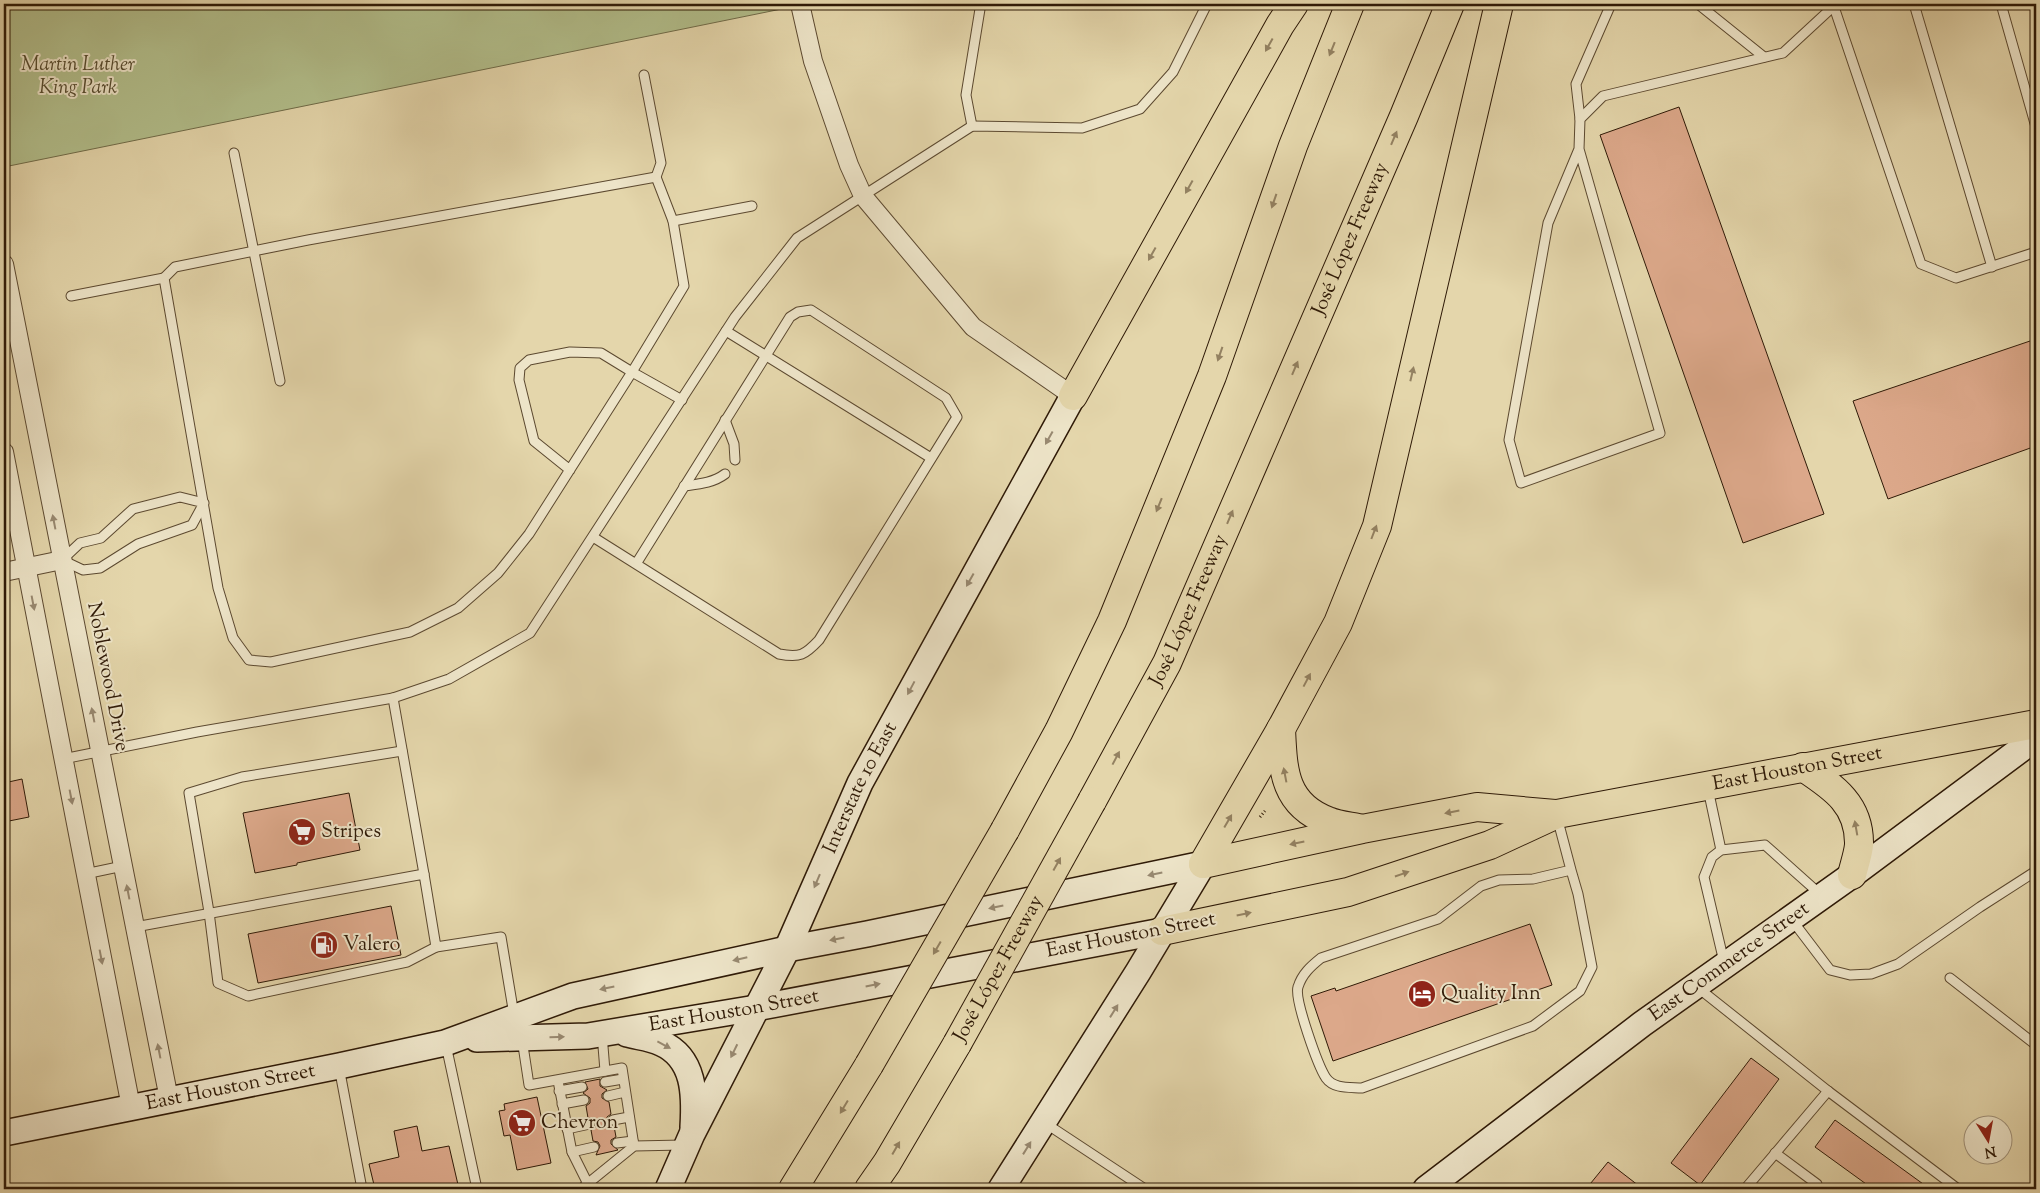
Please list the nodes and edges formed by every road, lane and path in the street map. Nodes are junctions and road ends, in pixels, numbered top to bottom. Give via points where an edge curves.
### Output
1 (800, 4) edge
2 (980, 4) edge
3 (1207, 4) edge
4 (1294, 4) edge
5 (1350, 4) edge
6 (1450, 4) edge
7 (1498, 4) edge
8 (1611, 4) edge
9 (1698, 4) edge
10 (1914, 4) edge
11 (2001, 4) edge
12 (1835, 5) edge
13 (1764, 57) junction
14 (644, 75) dead end
15 (1580, 119) junction
16 (972, 126) junction
17 (2036, 127) edge
18 (1578, 149) junction
19 (234, 153) dead end
20 (656, 177) junction
21 (863, 196) junction
22 (752, 206) dead end
23 (673, 220) junction
24 (253, 251) junction
25 (2036, 252) edge
26 (4, 264) edge
27 (1992, 267) junction
28 (164, 278) junction
29 (71, 296) dead end
30 (7, 302) edge
31 (726, 331) junction
32 (766, 354) junction
33 (632, 372) junction
34 (280, 382) dead end
35 (1073, 396) junction
36 (682, 400) junction
37 (725, 420) junction
38 (4, 452) edge
39 (931, 458) junction
40 (735, 460) dead end
41 (570, 470) junction
42 (726, 474) dead end
43 (684, 486) junction
44 (204, 503) junction
45 (593, 537) junction
46 (62, 560) junction
47 (636, 564) junction
48 (26, 567) junction
49 (4, 572) edge
50 (393, 698) junction
51 (2036, 724) edge
52 (1281, 729) junction
53 (2036, 738) edge
54 (100, 752) junction
55 (402, 752) junction
56 (64, 759) junction
57 (1803, 767) junction
58 (1707, 786) junction
59 (1556, 814) junction
60 (1362, 829) junction
61 (1721, 850) junction
62 (1203, 864) junction
63 (123, 866) junction
64 (1571, 870) junction
65 (2036, 872) edge
66 (85, 874) junction
67 (424, 874) junction
68 (1852, 875) junction
69 (1823, 896) junction
70 (209, 912) junction
71 (1792, 918) junction
72 (135, 926) junction
73 (1162, 931) junction
74 (436, 947) junction
75 (788, 949) junction
76 (1725, 966) junction
77 (1950, 978) dead end
78 (1696, 986) junction
79 (756, 1008) junction
80 (518, 1028) junction
81 (610, 1033) junction
82 (450, 1041) junction
83 (2036, 1045) edge
84 (340, 1066) junction
85 (605, 1072) junction
86 (623, 1078) junction
87 (558, 1081) junction
88 (605, 1082) dead end
89 (582, 1087) dead end
90 (559, 1091) junction
91 (1828, 1091) junction
92 (625, 1092) junction
93 (608, 1096) dead end
94 (169, 1099) junction
95 (584, 1100) dead end
96 (562, 1104) junction
97 (130, 1107) junction
98 (629, 1117) junction
99 (613, 1120) dead end
100 (1044, 1122) junction
101 (590, 1124) dead end
102 (567, 1129) junction
103 (4, 1133) edge
104 (690, 1140) junction
105 (617, 1143) dead end
106 (633, 1143) junction
107 (594, 1147) dead end
108 (572, 1152) junction
109 (1775, 1153) junction
110 (584, 1187) edge
111 (362, 1189) edge
112 (477, 1189) edge
113 (668, 1189) edge
114 (793, 1189) edge
115 (870, 1189) edge
116 (1001, 1189) edge
117 (1145, 1189) edge
118 (1426, 1189) edge
119 (1745, 1189) edge
120 (1813, 1189) edge
121 (1958, 1189) edge

1 - 21 street via 812,61
2 - 16 lane via 966,95
3 - 16 lane via 1173,72 1140,109 1082,128
4 -> 35 main road
5 -> 114 main road, bridge via 1293,146 1212,376 1112,621 1059,731 1005,830
115 -> 6 main road, José López Freeway, bridge via 957,1044 1167,664
52 -> 7 main road via 1338,623 1377,526
8 - 15 lane via 1576,84
9 - 13 lane
10 - 27 lane
11 - 17 lane
12 - 13 lane via 1783,53
12 - 27 lane via 1921,264 1956,278
13 - 15 lane via 1603,96
14 - 20 lane via 661,163
15 - 18 lane
16 - 21 lane
18 - 18 lane via 1660,433 1521,483 1509,440 1548,223
19 - 24 lane
20 - 23 lane
20 - 24 lane
21 - 31 lane via 797,238
21 - 35 street via 973,327
22 - 23 lane
23 - 33 lane via 684,286
24 - 28 lane via 175,267
24 - 34 lane
25 - 27 lane
26 - 30 street, Noblewood Drive
28 - 29 lane
28 - 44 lane
46 -> 30 street, Noblewood Drive
31 - 32 lane
31 - 36 lane
32 - 37 lane
32 - 39 lane
32 - 39 lane via 790,317 811,310 946,398 957,417
33 - 36 lane
33 - 41 lane
33 - 41 lane via 601,353 570,352 530,360 520,368 519,380 534,441
35 -> 75 main road, Interstate 10 East via 860,783
36 - 45 lane
37 - 40 lane via 734,444
37 - 43 lane
38 - 48 street
39 - 47 lane via 819,640 806,653 780,654
41 - 44 lane via 529,534 498,573 458,608 410,632 270,662 249,660 233,638 218,588
42 - 43 lane via 708,483
43 - 47 lane
44 - 46 lane via 180,497 133,509 101,538 80,542
44 - 46 lane via 192,526 138,544 100,568 83,570
45 - 47 lane
45 - 50 lane via 530,633 450,679
46 - 48 street
54 -> 46 street, Noblewood Drive
48 - 49 street
48 -> 56 street
50 - 54 lane
50 - 55 lane
51 - 57 main road, East Houston Street
60 -> 52 main road via 1328,822 1294,798 1286,780
62 -> 52 main road
53 - 68 main road, East Commerce Street
54 - 56 lane
54 - 63 street, Noblewood Drive
55 - 67 lane
55 - 70 lane via 242,777 189,793
56 -> 66 street
57 - 58 main road, East Houston Street
68 -> 57 main road via 1859,846 1856,823 1848,802
58 - 59 main road, East Houston Street
58 - 61 lane
59 -> 60 main road, East Houston Street via 1477,808
59 - 64 lane
73 -> 59 main road, East Houston Street via 1348,892 1490,844
60 -> 62 main road, East Houston Street
61 - 69 lane via 1765,845
61 - 76 lane via 1712,857 1704,877
62 - 73 main road
62 -> 75 main road, East Houston Street
63 - 66 lane
72 -> 63 street, Noblewood Drive
64 - 64 lane via 1533,879 1499,880 1481,886 1438,919 1321,958 1306,970 1297,989 1304,1027 1326,1078 1340,1087 1362,1088 1533,1026 1580,991 1592,967
65 - 71 lane via 1898,964 1871,974 1850,975 1830,970
66 -> 97 street
67 - 70 lane
67 - 74 lane
68 - 69 main road, East Commerce Street
69 - 71 main road, East Commerce Street
70 - 72 lane
70 - 74 lane via 218,983 248,996 408,962
71 - 76 main road, East Commerce Street
94 -> 72 street, Noblewood Drive
79 -> 73 main road, East Houston Street
100 -> 73 main road
74 - 80 lane via 501,937
75 - 79 main road, Interstate 10 East
75 -> 80 main road, East Houston Street via 573,996
76 - 78 main road, East Commerce Street
77 - 83 lane
78 - 91 lane
78 - 118 main road, East Commerce Street
79 - 81 main road, East Houston Street
79 -> 104 main road, Interstate 10 East
80 -> 81 main road, East Houston Street via 588,1036
80 - 82 main road, East Houston Street
80 - 87 lane via 529,1085
81 - 85 lane
81 -> 104 main road via 661,1043 679,1055 687,1067 693,1089
82 - 84 main road, East Houston Street
82 - 112 lane
84 - 94 main road, East Houston Street
84 - 111 lane
85 - 86 lane via 622,1068
85 - 87 lane
86 - 88 lane
86 - 92 lane
87 - 90 lane
89 - 90 lane
90 - 96 lane
91 - 109 lane
91 - 121 lane
92 - 93 lane
92 - 98 lane
94 - 97 main road, East Houston Street
95 - 96 lane
96 - 102 lane
97 - 103 main road, East Houston Street
98 - 99 lane
98 - 106 lane
116 -> 100 main road
100 - 117 lane
101 - 102 lane
102 - 108 lane
104 - 106 lane
104 - 113 main road, Interstate 10 East
105 - 106 lane
106 - 110 lane
107 - 108 lane
108 - 110 lane
109 - 119 lane
109 - 120 lane via 1817,1184

